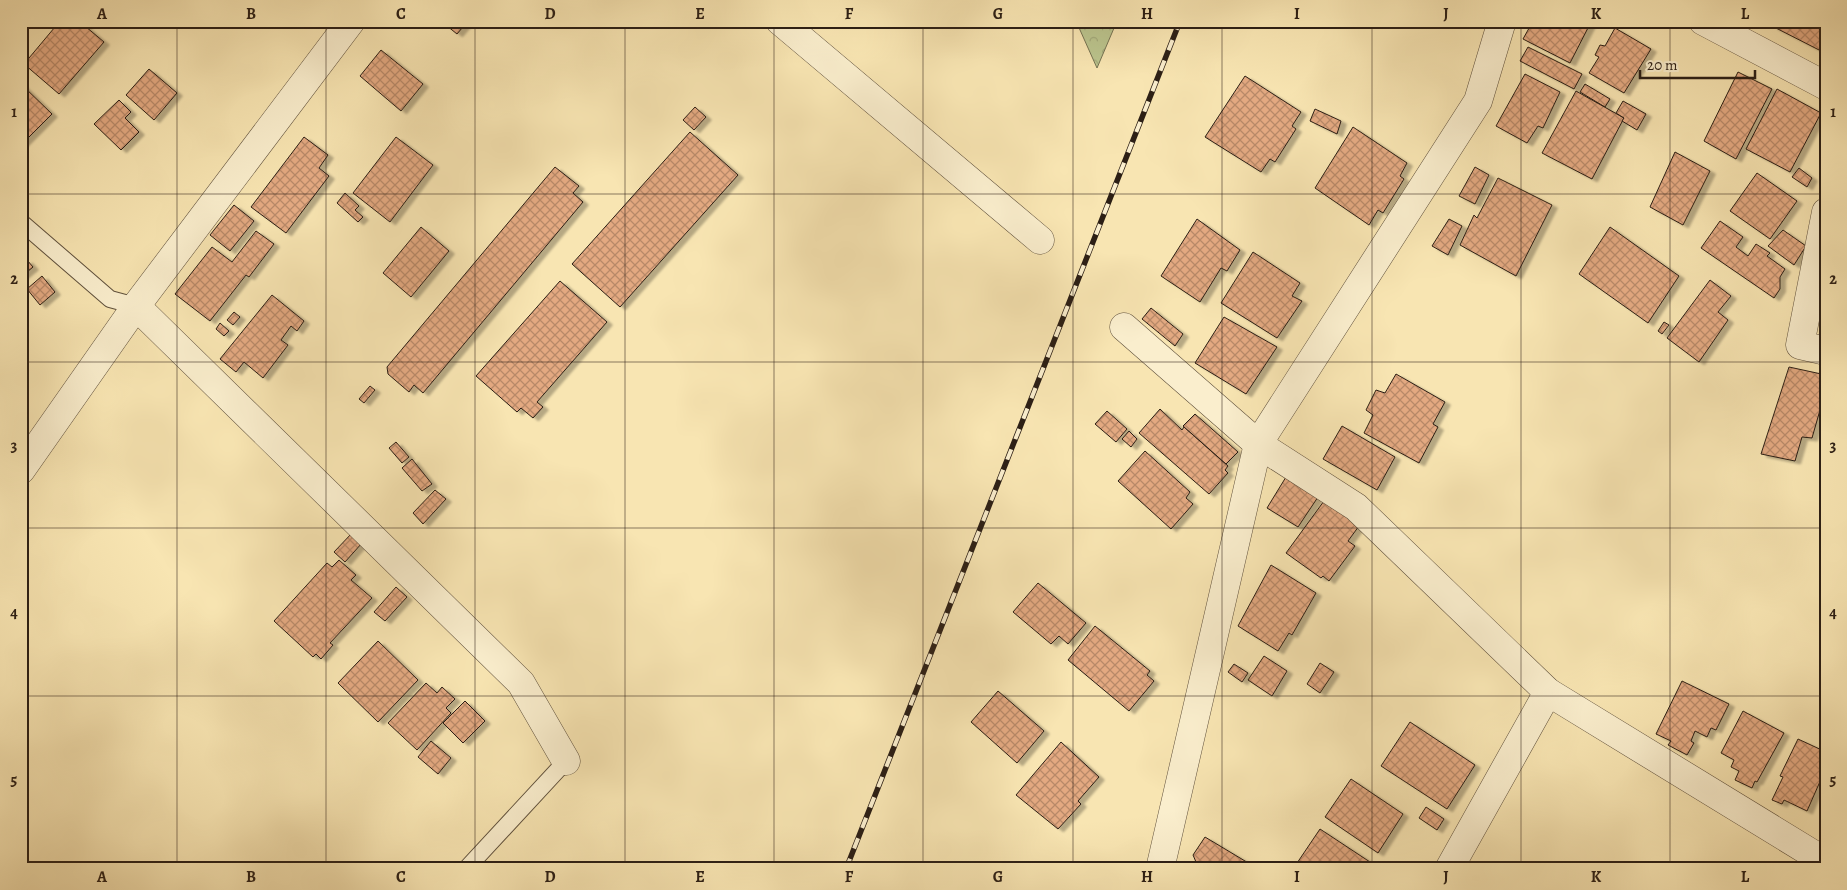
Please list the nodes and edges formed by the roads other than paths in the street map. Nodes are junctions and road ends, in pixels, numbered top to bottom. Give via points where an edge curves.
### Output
1 (351, 21) edge
2 (780, 21) edge
3 (1502, 21) edge
4 (1703, 21) edge
5 (1826, 86) edge
6 (1826, 212) edge
7 (21, 222) edge
8 (1040, 240) dead end
9 (136, 306) junction
10 (1124, 327) dead end
11 (1826, 351) edge
12 (1258, 444) junction
13 (21, 470) edge
14 (1548, 692) junction
15 (566, 761) joint
16 (1826, 862) edge
17 (466, 869) edge
18 (1160, 869) edge
19 (1449, 869) edge

1 - 9 street
2 - 8 street
3 - 12 street via 1478,101
4 - 5 street
6 - 11 street via 1800,345
7 - 9 lane via 110,299
9 - 13 street
9 - 15 street via 521,683
10 - 12 street
12 - 14 street via 1356,507
12 - 18 street
14 - 16 street
14 - 19 street
15 - 17 lane

